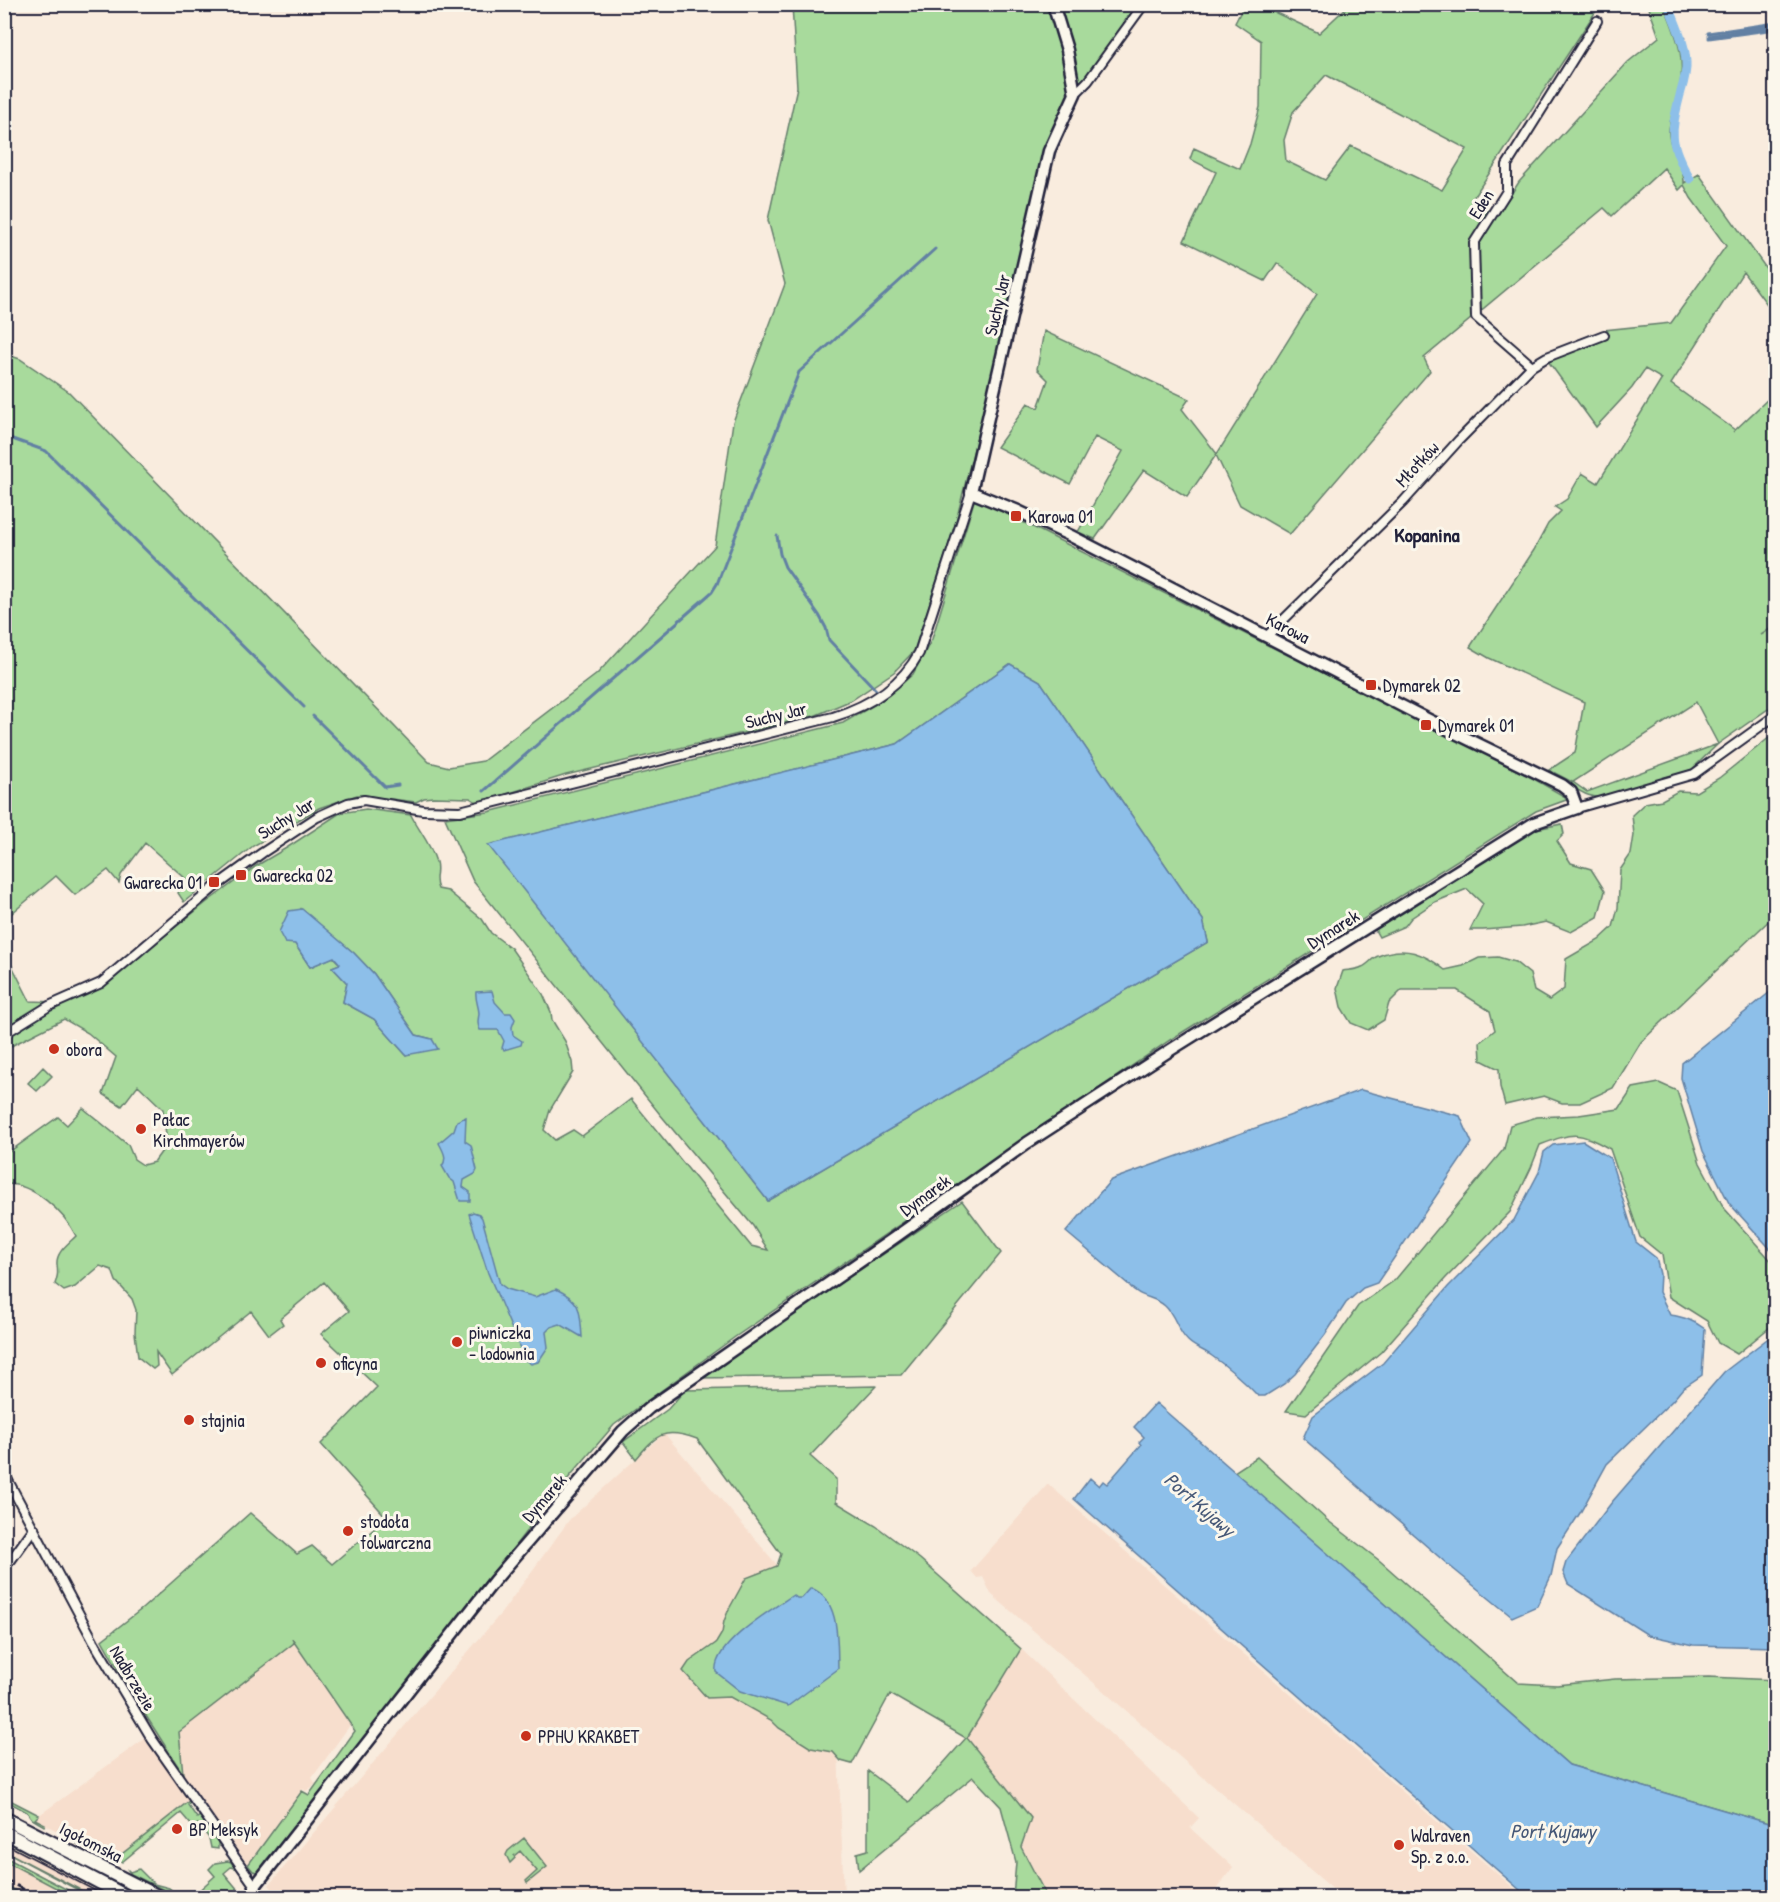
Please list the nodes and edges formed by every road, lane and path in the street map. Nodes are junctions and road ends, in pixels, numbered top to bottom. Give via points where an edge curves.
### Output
1 (1053, 4) edge
2 (1144, 4) edge
3 (1597, 21) dead end
4 (1075, 94) junction
5 (1604, 334) dead end
6 (1532, 366) junction
7 (971, 492) junction
8 (1267, 636) junction
9 (1776, 715) edge
10 (1577, 808) junction
11 (4, 1034) edge
12 (4, 1473) edge
13 (34, 1528) junction
14 (4, 1564) edge
15 (4, 1818) edge
16 (4, 1832) edge
17 (255, 1892) edge
18 (129, 1898) edge
19 (161, 1898) edge

1 - 4 street
2 - 4 street, Suchy Jar
3 - 6 street, Eden via 1507,165 1507,191 1474,243 1476,317
4 - 7 street, Suchy Jar via 1049,151
5 - 6 street, Młotków
6 - 8 street, Młotków
7 - 8 street, Karowa via 1071,536
7 - 11 street, Suchy Jar via 919,653 906,674 869,702 833,717 460,811 423,810 364,800 333,809 262,852 216,886 101,982 49,1006
8 - 10 street, Karowa via 1562,785 1571,792
9 - 10 street, Dymarek via 1694,774
10 - 17 street, Dymarek via 1534,823 1125,1078 649,1408 623,1431 494,1581
12 - 13 street, Nadbrzezie
13 - 14 street
13 - 17 street, Nadbrzezie via 94,1642 152,1739
15 - 19 main road, Igołomska
16 - 18 main road, Igołomska

